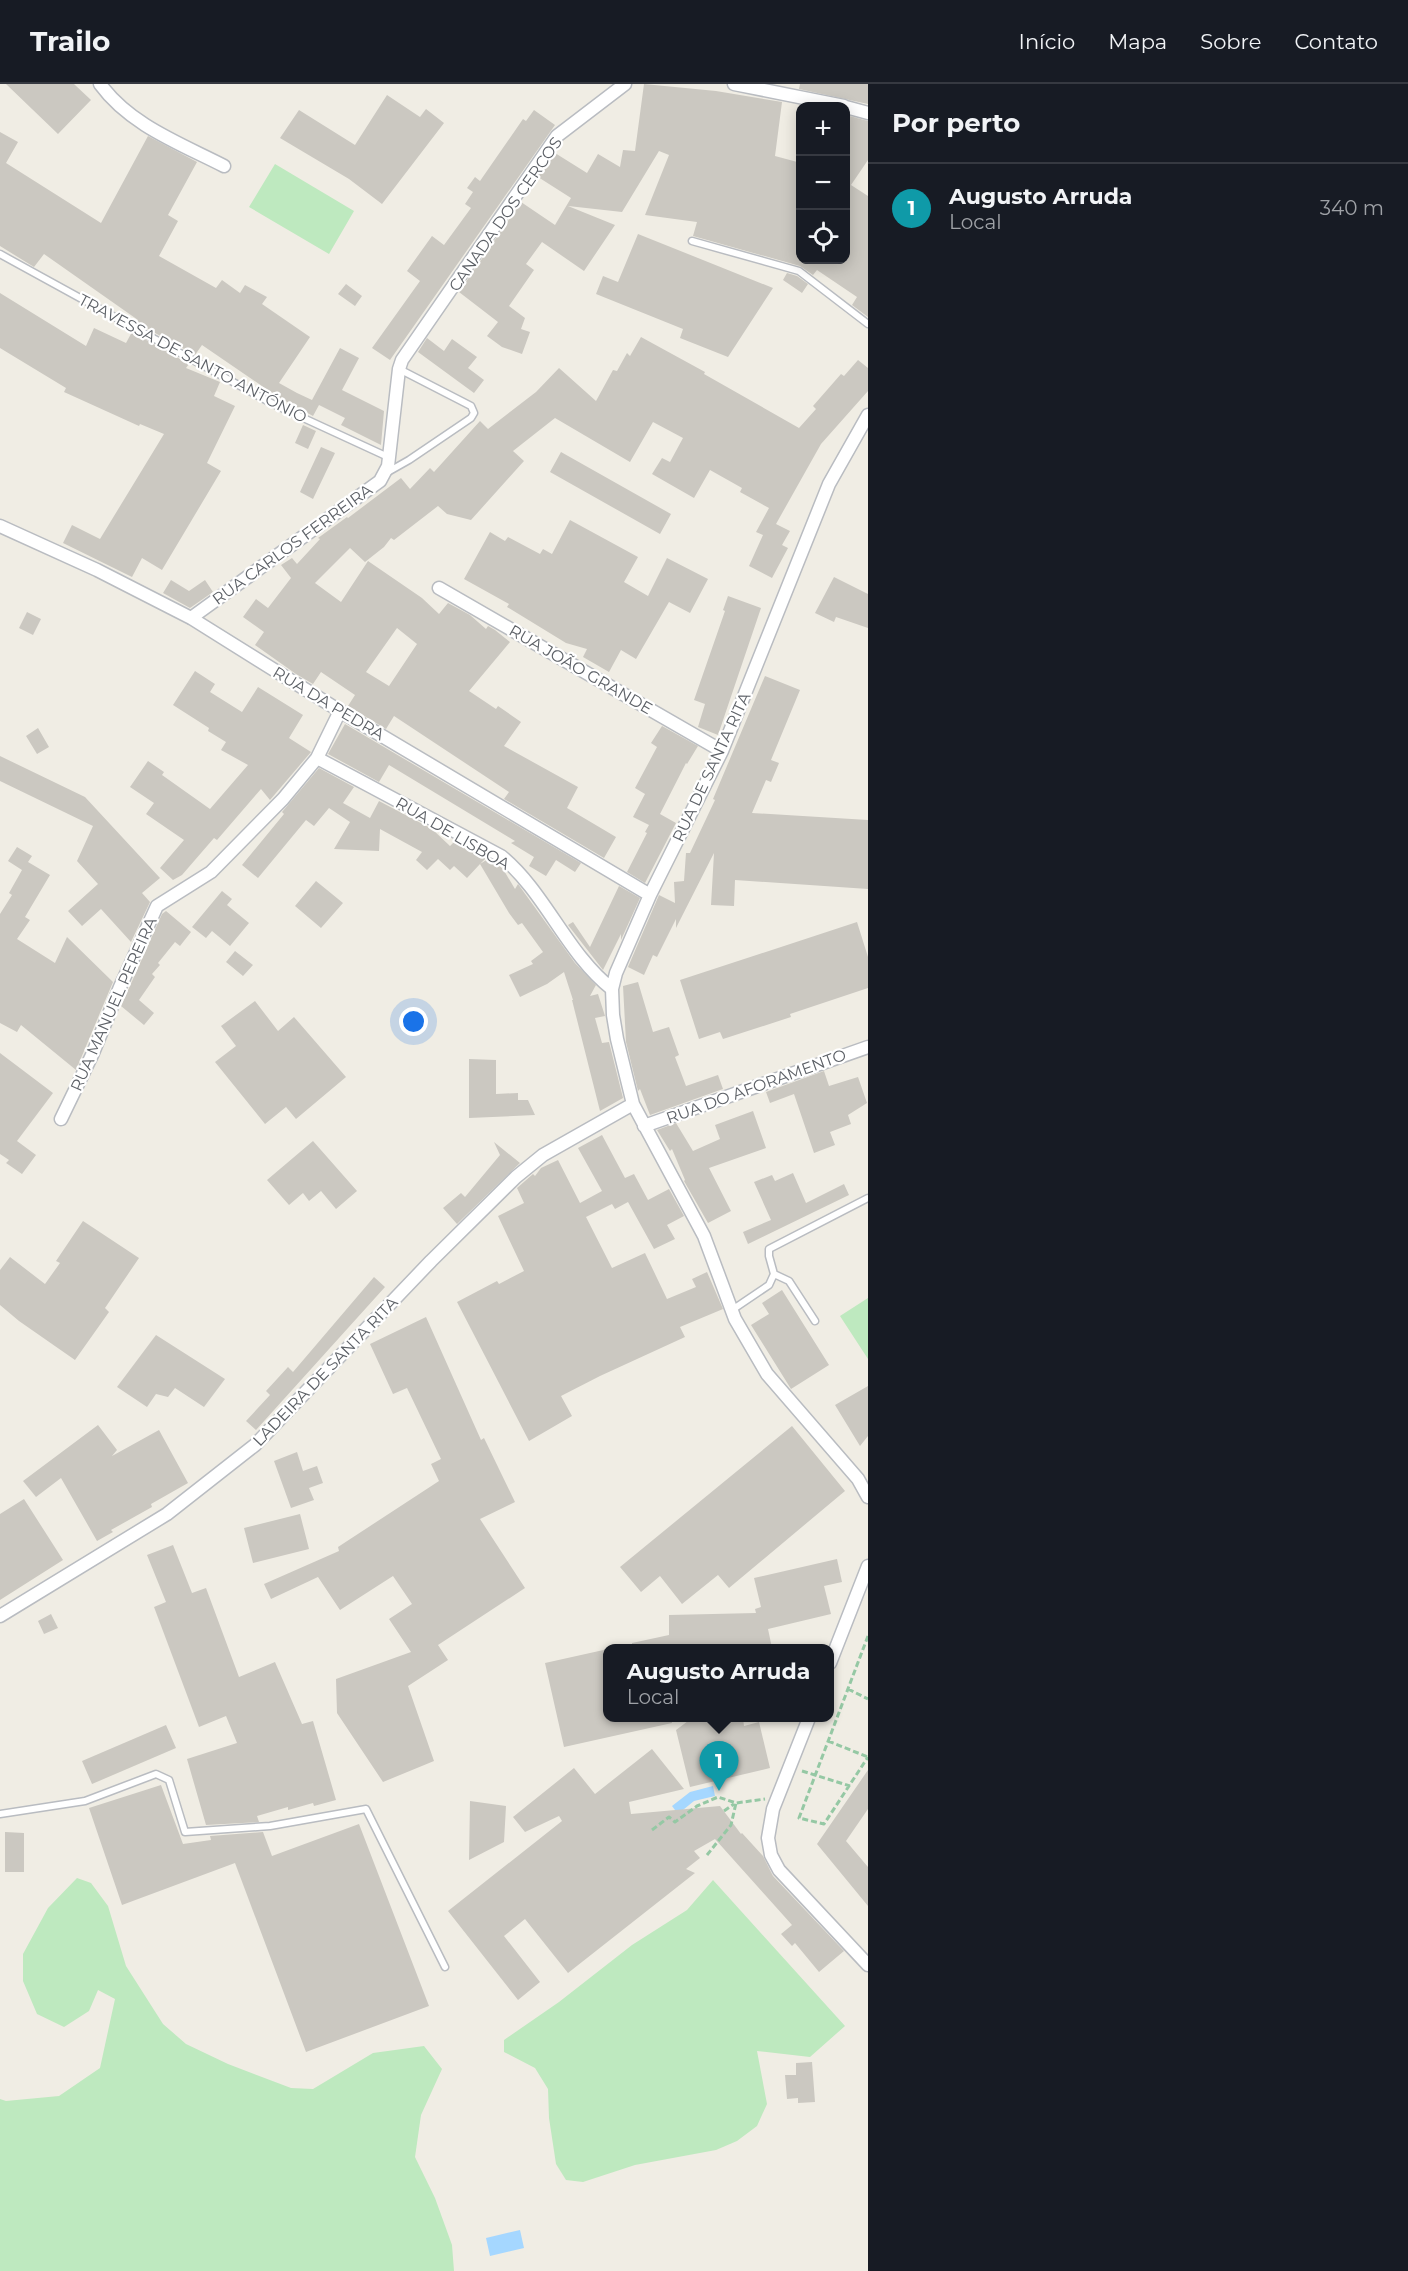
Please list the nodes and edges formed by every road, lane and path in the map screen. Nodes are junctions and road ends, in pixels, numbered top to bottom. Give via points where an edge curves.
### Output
1 (100, 84) edge
2 (625, 84) edge
3 (734, 84) edge
4 (821, 102) edge
5 (850, 108) edge
6 (868, 112) edge
7 (224, 166) dead end
8 (692, 241) dead end
9 (0, 254) edge
10 (868, 324) edge
11 (400, 365) junction
12 (868, 416) edge
13 (388, 457) junction
14 (386, 473) junction
15 (0, 526) edge
16 (439, 588) dead end
17 (191, 618) junction
18 (340, 711) junction
19 (722, 751) junction
20 (317, 758) junction
21 (650, 895) junction
22 (612, 989) junction
23 (868, 1047) edge
24 (633, 1104) junction
25 (61, 1119) dead end
26 (644, 1126) junction
27 (868, 1198) edge
28 (774, 1274) junction
29 (731, 1310) junction
30 (815, 1321) dead end
31 (868, 1497) edge
32 (868, 1566) edge
33 (0, 1616) edge
34 (868, 1636) edge
35 (834, 1653) edge
36 (848, 1689) junction
37 (868, 1699) edge
38 (808, 1722) edge
39 (828, 1741) junction
40 (868, 1757) edge
41 (791, 1767) junction
42 (815, 1776) junction
43 (850, 1786) junction
44 (768, 1799) dead end
45 (736, 1803) junction
46 (724, 1811) dead end
47 (0, 1814) edge
48 (652, 1830) dead end
49 (707, 1855) dead end
50 (868, 1965) edge
51 (445, 1967) dead end

1 - 7 street via 141,123
2 - 11 street, CANADA DOS CERCOS via 557,136
3 - 4 street
5 - 6 street
8 - 10 lane via 799,271
9 - 13 lane, TRAVESSA DE SANTO ANTÓNIO via 273,404
11 - 13 street, RUA CARLOS FERREIRA
11 - 14 lane via 471,406 474,413
12 - 19 street, RUA DE SANTA RITA via 829,484
13 - 14 street, RUA CARLOS FERREIRA
14 - 17 street, RUA CARLOS FERREIRA
15 - 17 street, RUA DA PEDRA
16 - 19 street, RUA JOÃO GRANDE
17 - 18 street, RUA DA PEDRA
18 - 20 street, RUA MANUEL PEREIRA
18 - 21 street, RUA DA PEDRA
19 - 21 street, RUA DE SANTA RITA
20 - 22 street, RUA DE LISBOA via 501,856 524,878 595,976
20 - 25 street, RUA MANUEL PEREIRA via 222,863 157,906
21 - 22 street, RUA DE SANTA RITA
22 - 24 street, RUA DE SANTA RITA via 615,1031
23 - 26 street, RUA DO AFORAMENTO
24 - 26 street, RUA DE SANTA RITA
24 - 33 street, LADEIRA DE SANTA RITA via 543,1155 516,1177 255,1445 167,1514
26 - 29 street, RUA DE SANTA RITA via 704,1236
27 - 28 lane via 770,1249
28 - 29 lane via 770,1285
28 - 30 lane via 789,1281
29 - 31 street, RUA DE SANTA RITA via 766,1374 858,1479
32 - 35 street
34 - 36 path
36 - 37 path
36 - 39 path
38 - 41 street
39 - 40 path
39 - 42 path
40 - 43 path
41 - 42 path
41 - 50 street via 773,1809 768,1838 771,1855 779,1870
42 - 43 path
42 - 43 path via 799,1818 824,1824
44 - 45 path
45 - 46 path
45 - 48 path via 718,1797 675,1822 669,1817
45 - 49 path via 731,1825
47 - 51 lane via 85,1802 156,1774 169,1780 185,1832 270,1826 366,1809

